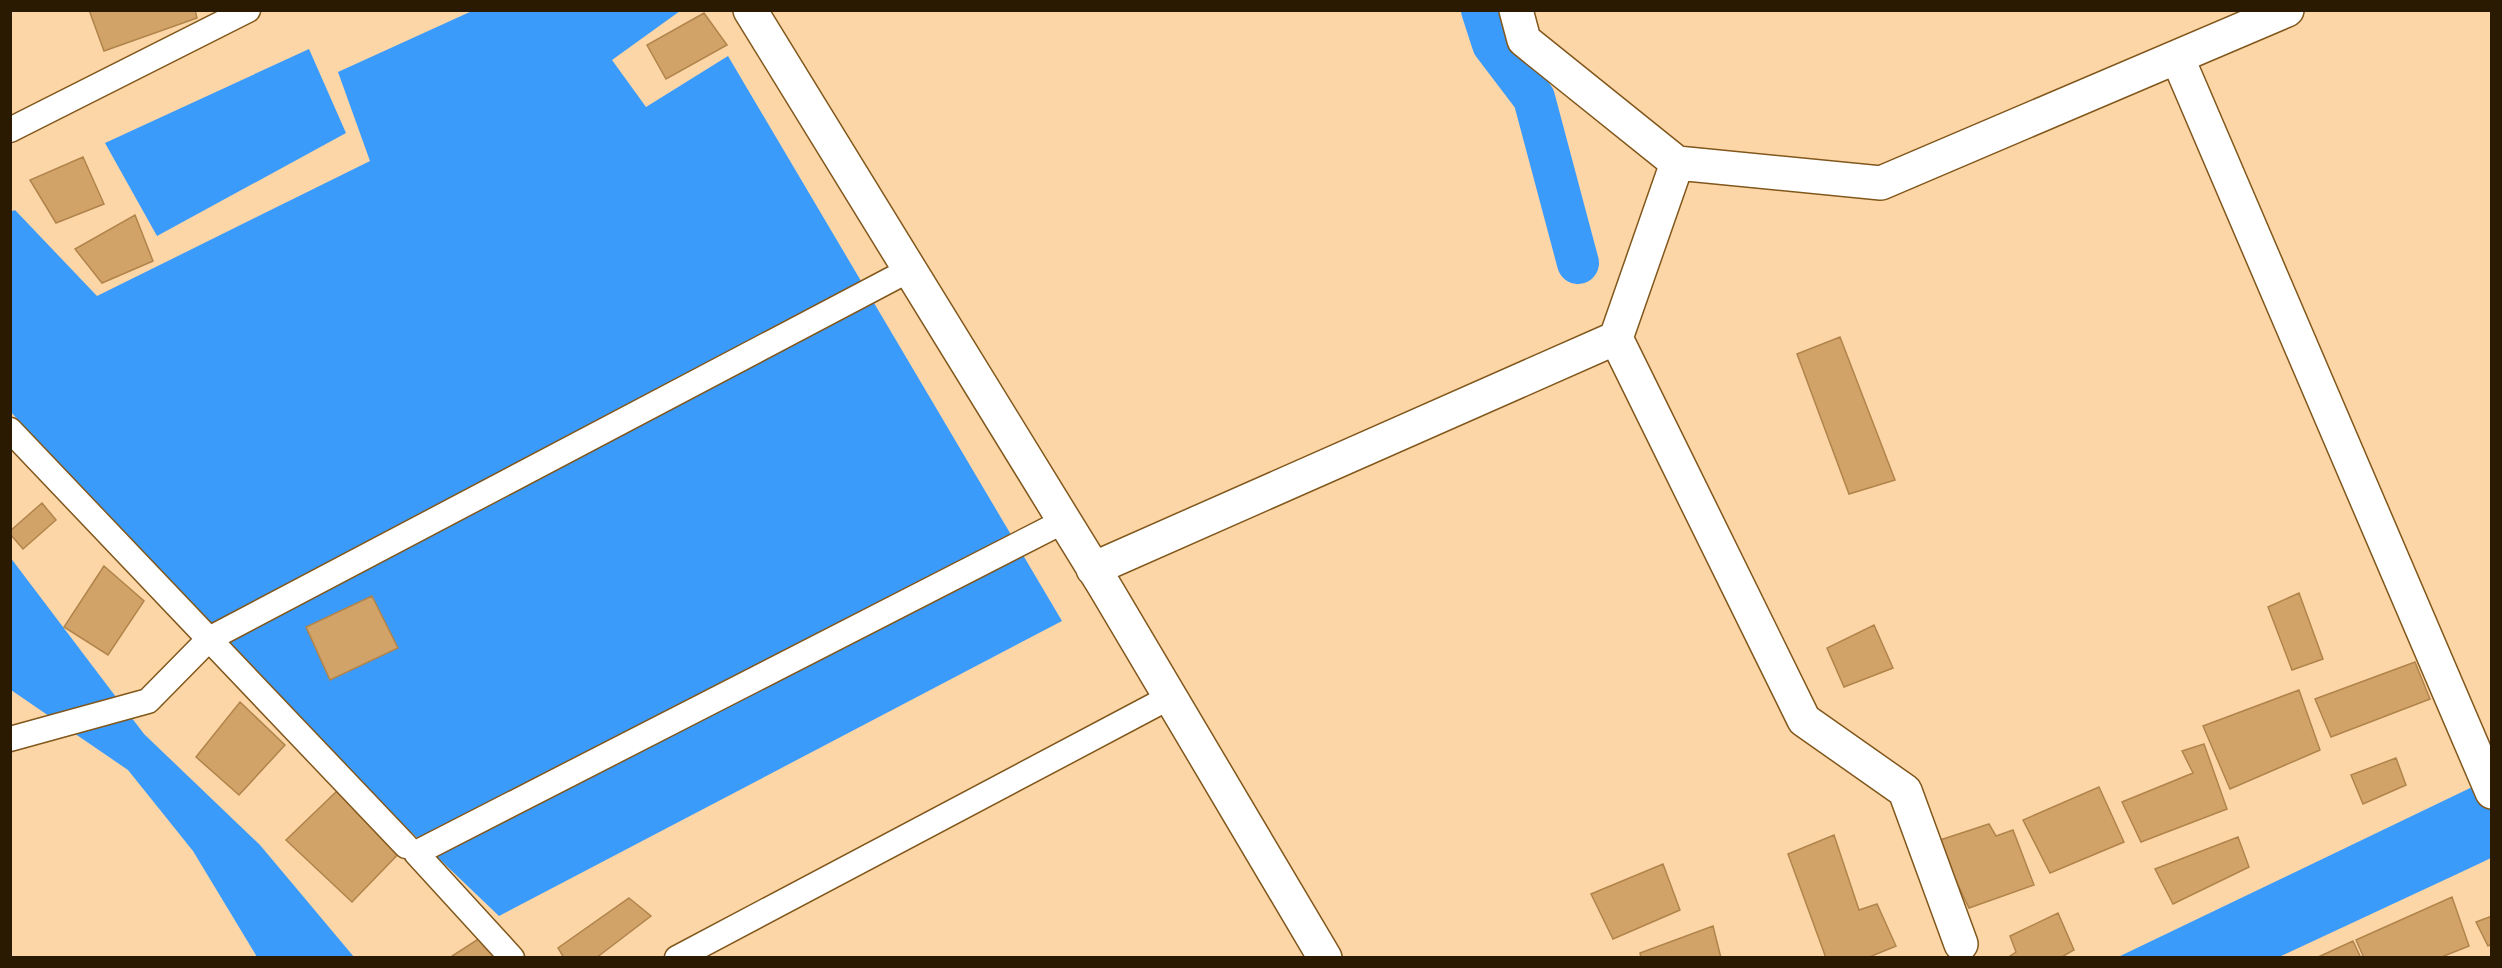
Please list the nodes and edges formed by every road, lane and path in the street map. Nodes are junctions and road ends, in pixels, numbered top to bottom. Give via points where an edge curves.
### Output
1 (248, 10) edge
2 (750, 10) edge
3 (1516, 10) edge
4 (2287, 10) edge
5 (2178, 59) junction
6 (10, 130) edge
7 (1677, 163) junction
8 (909, 270) junction
9 (1616, 338) junction
10 (10, 430) edge
11 (1064, 521) junction
12 (1093, 569) junction
13 (209, 639) junction
14 (1170, 697) junction
15 (10, 739) edge
16 (2492, 792) edge
17 (406, 846) dead end
18 (1961, 944) dead end
19 (512, 957) edge
20 (677, 957) edge
21 (1324, 957) edge

1 - 6 lane
2 - 8 street
3 - 7 street via 1524,40
4 - 5 street
5 - 7 street via 1881,183
5 - 16 street
7 - 9 street
8 - 11 street
8 - 13 lane
9 - 12 street
9 - 18 street via 1804,720 1905,791
10 - 13 lane
11 - 12 street
11 - 19 lane via 416,853
12 - 14 street
13 - 15 lane via 148,701
13 - 17 lane
14 - 20 lane
14 - 21 street

